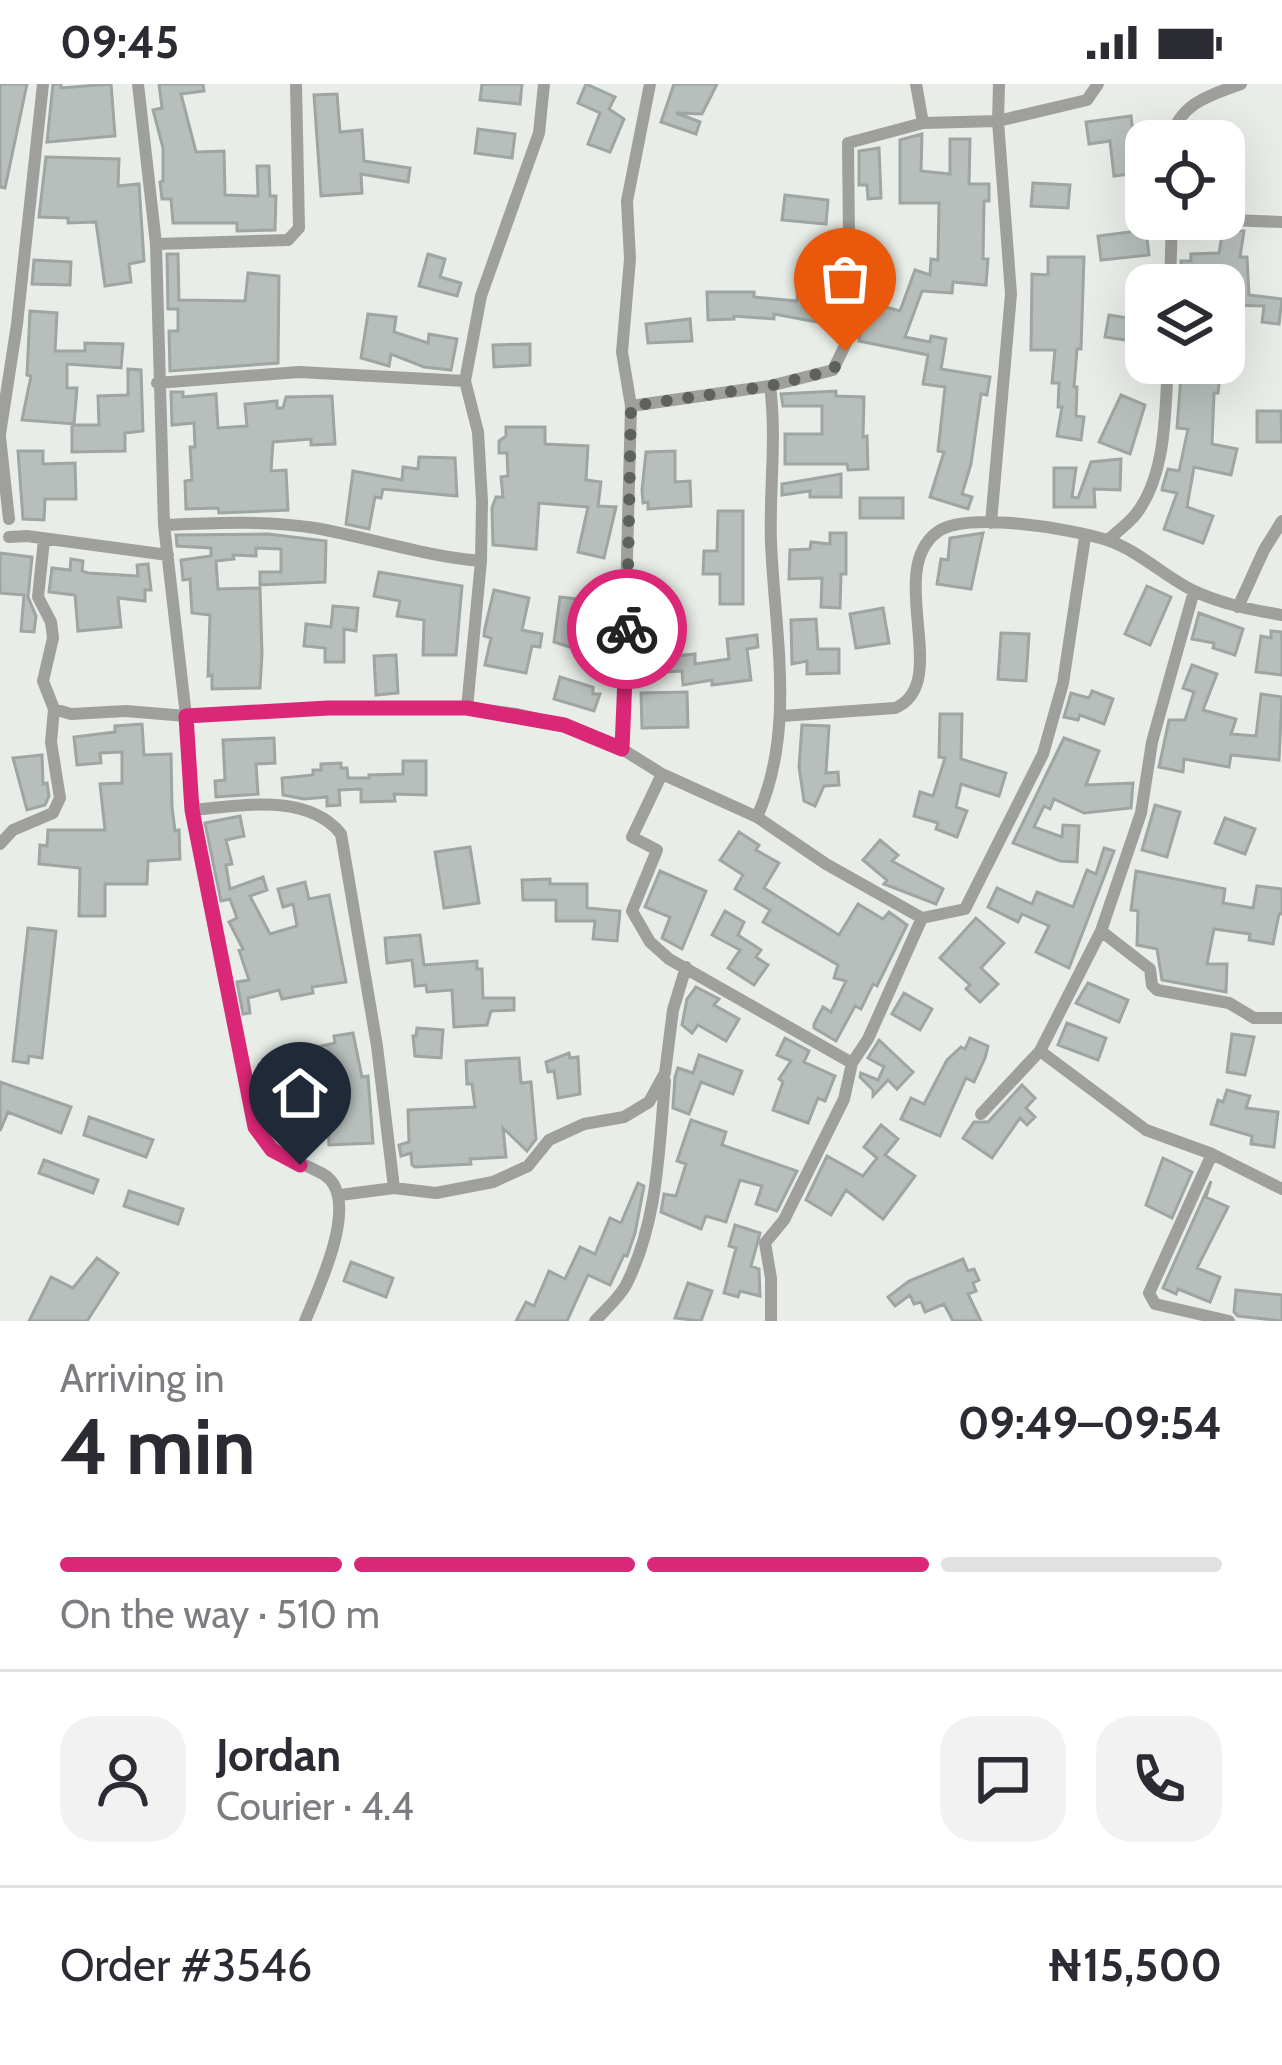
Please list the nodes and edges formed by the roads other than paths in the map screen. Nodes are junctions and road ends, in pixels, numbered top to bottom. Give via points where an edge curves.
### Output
1 (44, 84) edge
2 (138, 84) edge
3 (296, 84) edge
4 (544, 84) edge
5 (650, 84) edge
6 (916, 84) edge
7 (999, 84) edge
8 (1098, 84) edge
9 (1241, 84) edge
10 (1178, 120) edge
11 (998, 121) junction
12 (923, 124) junction
13 (1245, 221) edge
14 (1282, 222) edge
15 (156, 244) junction
16 (465, 381) junction
17 (157, 383) junction
18 (1167, 384) edge
19 (770, 386) junction
20 (631, 406) junction
21 (0, 436) edge
22 (1282, 521) edge
23 (992, 523) junction
24 (5, 524) edge
25 (164, 524) junction
26 (1085, 537) junction
27 (44, 540) junction
28 (1108, 540) junction
29 (168, 554) junction
30 (481, 561) junction
31 (1194, 590) junction
32 (1238, 607) junction
33 (1282, 615) edge
34 (467, 708) junction
35 (54, 709) junction
36 (186, 716) junction
37 (782, 716) junction
38 (622, 749) junction
39 (662, 774) junction
40 (192, 810) junction
41 (758, 817) junction
42 (0, 844) edge
43 (922, 918) junction
44 (1101, 931) junction
45 (686, 967) junction
46 (1282, 1018) edge
47 (1040, 1051) junction
48 (852, 1063) junction
49 (665, 1073) junction
50 (981, 1114) dead end
51 (1212, 1154) junction
52 (394, 1188) junction
53 (1282, 1189) edge
54 (340, 1195) junction
55 (1181, 1309) junction
56 (305, 1321) edge
57 (595, 1321) edge
58 (771, 1321) edge
59 (1169, 1321) edge
60 (1229, 1321) edge

1 - 21 street
2 - 15 street
3 - 15 street via 294,234
4 - 16 street via 539,133 481,296
5 - 20 street via 627,201 622,352
6 - 12 street
7 - 11 street
8 - 11 street via 1087,100
9 - 10 street via 1202,97
11 - 12 street
11 - 23 street via 1010,294
12 - 19 street via 848,143 845,351 833,370
13 - 14 street
15 - 17 street
16 - 17 street via 299,372
16 - 30 street via 478,432
17 - 25 street
18 - 28 street via 1155,472 1138,512
19 - 20 street
19 - 37 street
20 - 38 street
21 - 24 street
22 - 32 street
23 - 26 street
23 - 37 street via 955,524 926,543 916,600 919,679 909,702
24 - 27 street
25 - 29 street
25 - 30 street via 312,528
26 - 28 street
26 - 43 street via 1063,683 1043,754 965,909
27 - 29 street
27 - 35 street via 38,597 51,622 44,681
28 - 31 street
29 - 36 street
30 - 34 street
31 - 32 street
31 - 44 street via 1141,813
32 - 33 street
34 - 36 street
34 - 38 street via 564,725
35 - 36 street
35 - 42 street via 60,798 53,813
36 - 40 street
37 - 41 street
38 - 39 street
39 - 41 street
39 - 45 street via 632,837 657,850 632,911 650,942
40 - 52 street via 295,808 330,820 341,834
40 - 54 street via 255,1127 272,1150 328,1176
41 - 43 street
43 - 48 street
44 - 46 street via 1150,969 1157,990 1229,1004 1254,1018
44 - 47 street
45 - 48 street
45 - 49 street
47 - 50 street
47 - 51 street via 1146,1130
48 - 58 street via 844,1100 765,1243
49 - 52 street via 649,1102 549,1140 528,1166 494,1182 436,1193
49 - 57 street via 662,1152 646,1230 625,1288
51 - 53 street
51 - 55 street via 1150,1285 1155,1304
52 - 54 street
54 - 56 street via 336,1238
55 - 59 street
55 - 60 street

